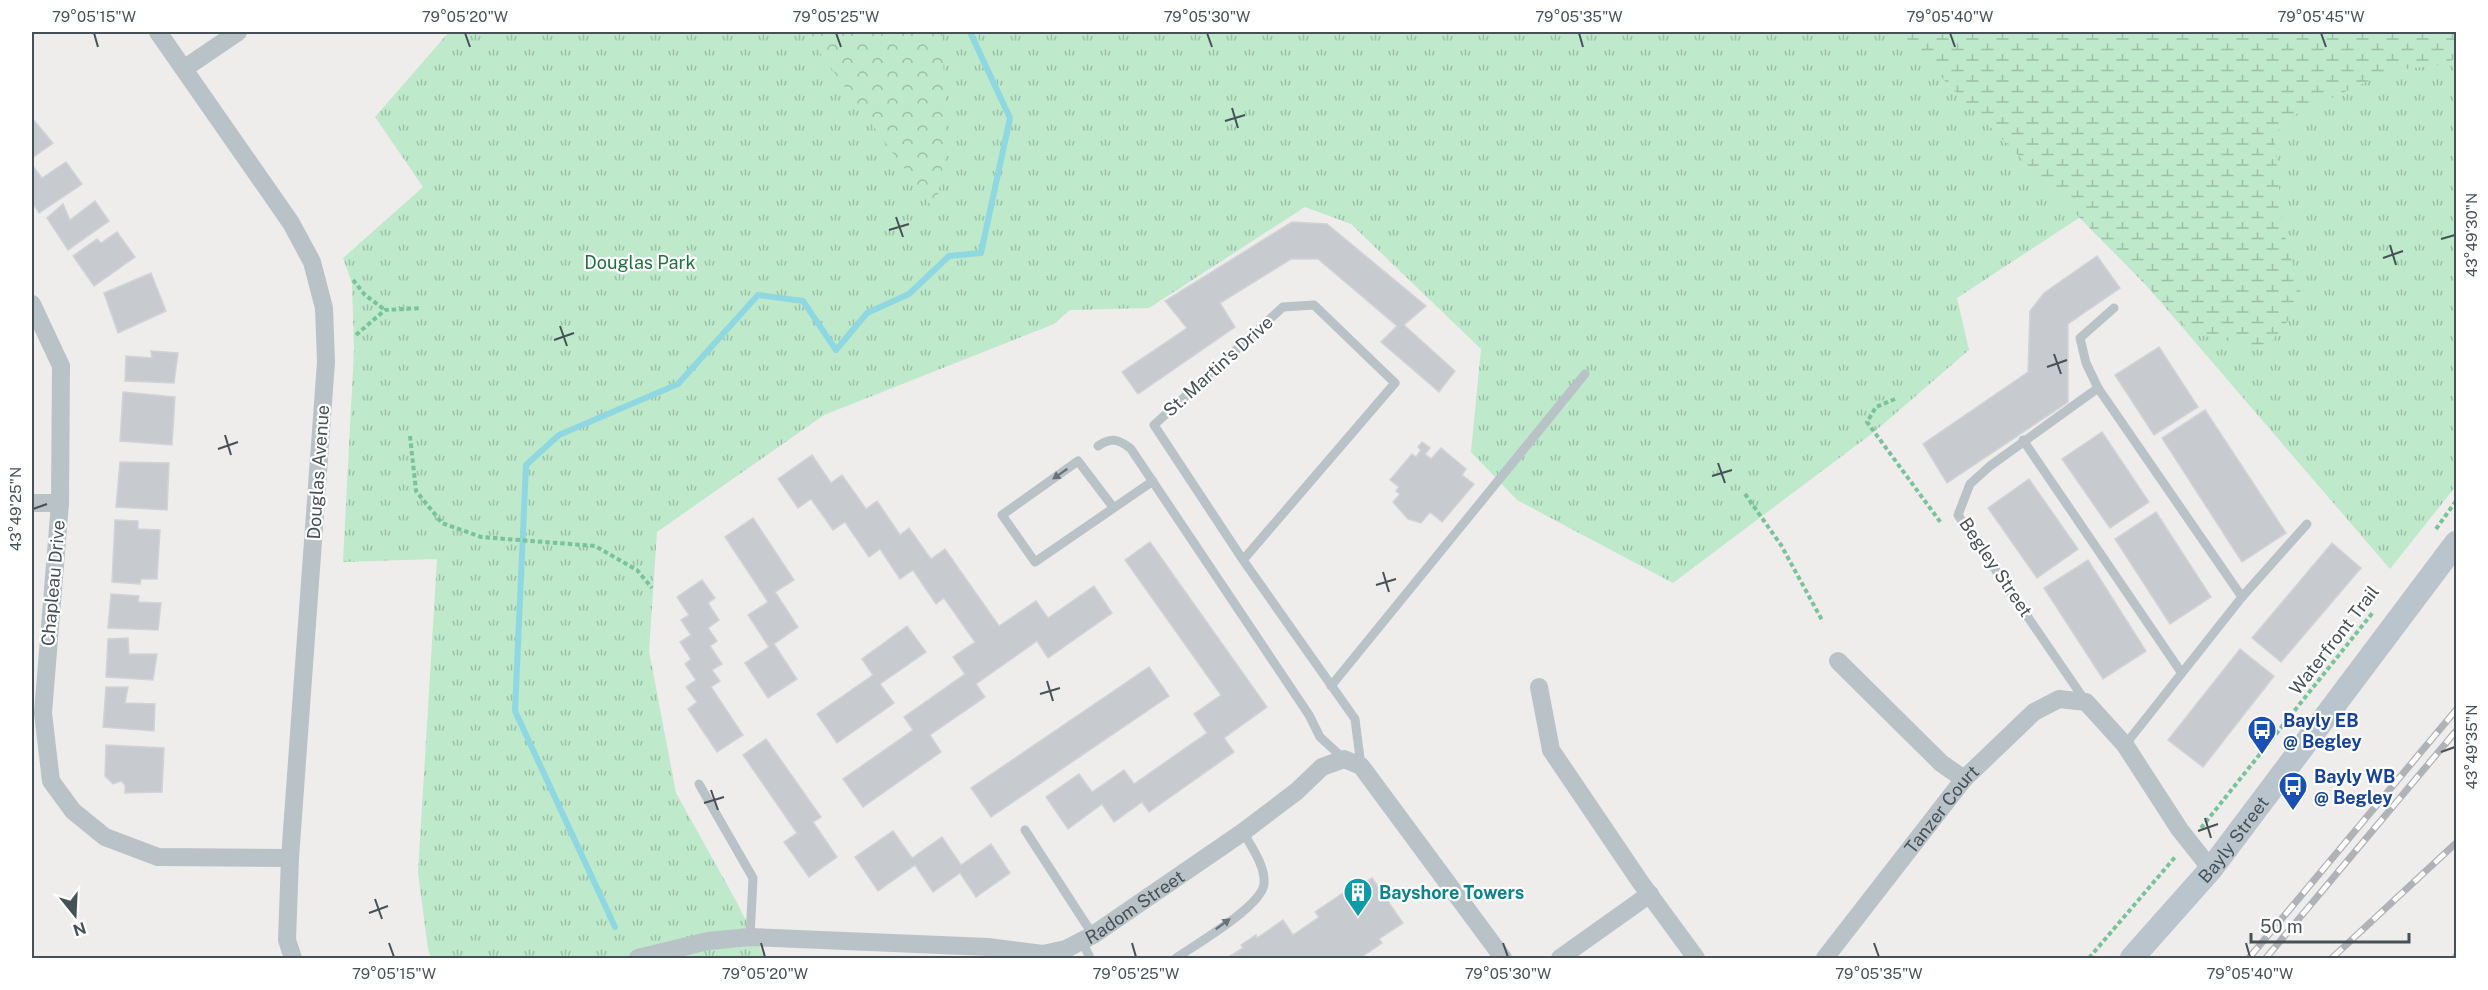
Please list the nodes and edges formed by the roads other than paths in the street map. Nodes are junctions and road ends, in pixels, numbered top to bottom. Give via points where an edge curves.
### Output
1 (158, 32) edge
2 (238, 32) edge
3 (185, 68) junction
4 (32, 304) edge
5 (2114, 308) dead end
6 (1585, 374) dead end
7 (2098, 388) junction
8 (2024, 441) junction
9 (1098, 446) dead end
10 (1153, 481) junction
11 (32, 503) edge
12 (60, 503) junction
13 (1113, 507) junction
14 (2307, 524) dead end
15 (2457, 543) edge
16 (1243, 560) junction
17 (2242, 597) junction
18 (1838, 660) dead end
19 (2181, 672) junction
20 (1331, 686) junction
21 (1539, 687) dead end
22 (2086, 702) junction
23 (2125, 745) junction
24 (1353, 762) junction
25 (1964, 779) junction
26 (699, 784) dead end
27 (1025, 830) dead end
28 (1243, 832) junction
29 (290, 858) junction
30 (2211, 869) junction
31 (1650, 894) junction
32 (750, 937) junction
33 (1087, 938) junction
34 (1052, 955) edge
35 (293, 958) edge
36 (639, 958) edge
37 (1090, 958) edge
38 (1176, 958) edge
39 (1503, 958) edge
40 (1560, 958) edge
41 (1696, 958) edge
42 (1825, 958) edge
43 (2132, 958) edge

1 - 3 street, Douglas Avenue
2 - 3 street
3 - 29 street, Douglas Avenue via 291,223 312,262 324,308 326,362
4 - 12 street, Chapleau Drive via 61,366
5 - 7 lane via 2080,338
6 - 20 lane
7 - 8 lane, Begley Street
7 - 17 lane
8 - 19 lane
8 - 22 lane, Begley Street via 1970,484 1958,515
9 - 10 lane, St. Martin's Drive via 1107,440 1120,440
10 - 13 lane
10 - 24 lane, St. Martin's Drive via 1320,737
11 - 12 street
12 - 29 street, Chapleau Drive via 43,713 51,781 73,811 105,837 158,857
13 -> 13 lane via 1078,461 1002,515 1035,562
14 - 17 lane
15 - 30 main road, Bayly Street
16 - 16 lane, St. Martin's Drive via 1154,425 1283,307 1314,304 1395,383
16 - 20 lane, St. Martin's Drive
17 - 19 lane
18 - 25 street via 1941,763
19 - 23 lane
20 - 24 lane, St. Martin's Drive via 1355,719
21 - 31 street via 1551,750
22 - 23 street, Begley Street
22 - 25 street, Tanzer Court via 2059,699 2034,712
23 - 30 street, Begley Street
24 - 28 street, Radom Street via 1322,767
24 - 39 street, St. Martin's Drive
25 - 42 street, Tanzer Court
26 - 32 lane via 753,878
27 - 33 lane
28 - 33 street, Radom Street
38 -> 28 lane via 1262,892 1265,881
29 - 35 street, Douglas Avenue via 287,940
30 - 43 main road, Bayly Street
31 - 40 street
31 - 41 street
32 - 34 street, Radom Street via 988,947
32 - 36 street, Radom Street via 708,941
33 - 34 street, Radom Street
33 - 37 lane

